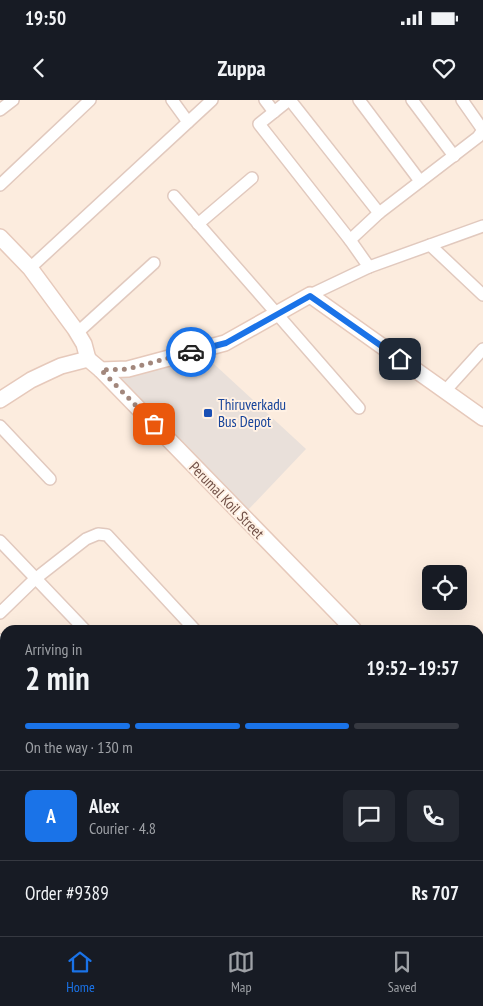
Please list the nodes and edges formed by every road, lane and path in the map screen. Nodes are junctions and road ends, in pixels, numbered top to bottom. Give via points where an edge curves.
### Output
1 (13, 100) edge
2 (90, 100) edge
3 (172, 100) edge
4 (212, 100) edge
5 (265, 100) edge
6 (289, 100) edge
7 (358, 100) edge
8 (412, 100) edge
9 (462, 100) edge
10 (0, 110) edge
11 (274, 112) junction
12 (188, 122) junction
13 (454, 156) junction
14 (252, 178) dead end
15 (420, 181) junction
16 (0, 185) edge
17 (174, 196) dead end
18 (379, 213) junction
19 (198, 224) junction
20 (483, 226) edge
21 (0, 238) edge
22 (350, 240) junction
23 (430, 245) junction
24 (154, 263) dead end
25 (369, 267) junction
26 (30, 268) junction
27 (483, 295) edge
28 (310, 296) junction
29 (277, 314) junction
30 (77, 333) junction
31 (483, 349) edge
32 (88, 359) junction
33 (101, 370) junction
34 (445, 391) junction
35 (0, 400) edge
36 (359, 408) dead end
37 (483, 417) edge
38 (0, 426) edge
39 (50, 479) dead end
40 (0, 541) edge
41 (35, 579) junction
42 (0, 613) edge
43 (79, 625) edge
44 (190, 625) edge
45 (349, 625) edge

1 - 10 street
2 - 16 street
3 - 12 street
4 - 12 street
5 - 11 street
6 - 11 street
6 - 18 street
7 - 15 street
8 - 13 street
9 - 13 street via 483,130
11 - 22 street via 259,124
12 - 26 street
13 - 15 street
14 - 19 street
15 - 18 street
17 - 19 street
18 - 22 street
19 - 29 street
20 - 23 street
21 - 26 main road
22 - 25 street
23 - 25 street
23 - 27 street
24 - 30 street
25 - 28 street
26 - 30 main road
28 - 29 main road
28 - 34 main road
29 - 33 main road via 226,343 128,369
29 - 36 street
30 - 32 main road
31 - 34 street
32 - 33 main road, Perumal Koil Street
32 - 35 main road via 61,366 30,380
33 - 45 main road, Perumal Koil Street
34 - 37 main road
38 - 39 street
40 - 41 street
41 - 42 street
41 - 43 street
41 - 44 street via 86,539 98,534 107,536

